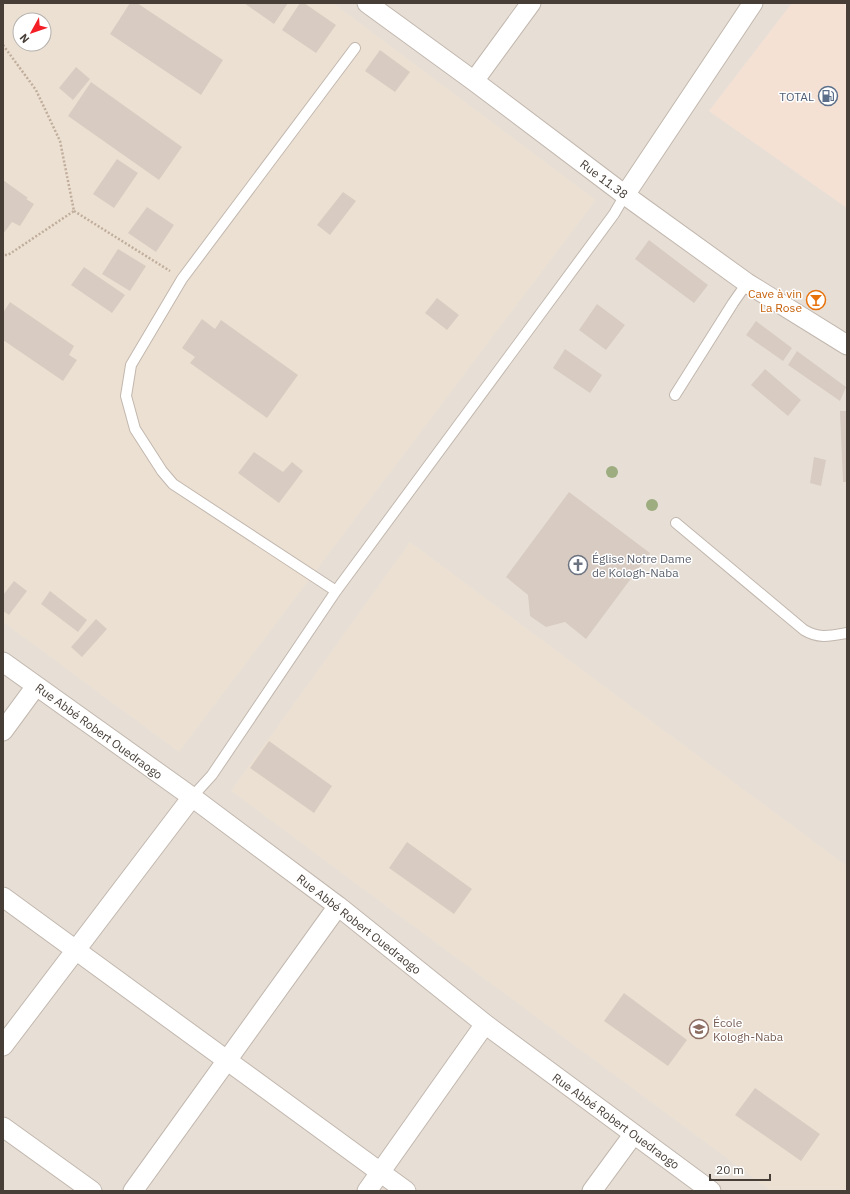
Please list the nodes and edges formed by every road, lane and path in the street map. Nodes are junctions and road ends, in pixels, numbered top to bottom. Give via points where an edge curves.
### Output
1 (367, 3) edge
2 (531, 3) edge
3 (753, 3) edge
4 (3, 45) edge
5 (355, 48) dead end
6 (474, 81) junction
7 (625, 195) junction
8 (74, 211) junction
9 (3, 255) edge
10 (182, 279) junction
11 (747, 283) junction
12 (847, 345) edge
13 (675, 395) dead end
14 (676, 523) dead end
15 (336, 590) junction
16 (847, 633) edge
17 (3, 662) edge
18 (36, 686) junction
19 (3, 731) edge
20 (192, 797) junction
21 (3, 897) edge
22 (338, 906) junction
23 (76, 950) junction
24 (485, 1024) junction
25 (3, 1046) edge
26 (227, 1060) junction
27 (3, 1126) edge
28 (633, 1134) junction
29 (380, 1172) junction
30 (92, 1191) edge
31 (133, 1191) edge
32 (367, 1191) edge
33 (406, 1191) edge
34 (592, 1191) edge
35 (711, 1191) edge

1 - 6 street, Rue 11.38
2 - 6 street
3 - 7 street
4 - 8 path via 36,90 60,141
5 - 10 lane
6 - 7 street, Rue 11.38
7 - 11 street, Rue 11.38
7 - 15 lane via 614,214
8 - 9 path
8 - 10 path
10 - 15 lane via 131,364 126,396 135,429 173,484
11 - 12 street, Rue 11.38
11 - 13 lane
14 - 16 lane via 804,630 819,637
15 - 20 lane via 212,775
17 - 18 street, Rue Abbé Robert Ouedraogo
18 - 19 street
18 - 20 street, Rue Abbé Robert Ouedraogo
20 - 22 street, Rue Abbé Robert Ouedraogo
20 - 23 street
21 - 23 street
22 - 24 street, Rue Abbé Robert Ouedraogo
22 - 26 street
23 - 25 street
23 - 26 street
24 - 28 street, Rue Abbé Robert Ouedraogo
24 - 29 street
26 - 29 street
26 - 31 street
27 - 30 street
28 - 34 street
28 - 35 street, Rue Abbé Robert Ouedraogo
29 - 32 street
29 - 33 street

